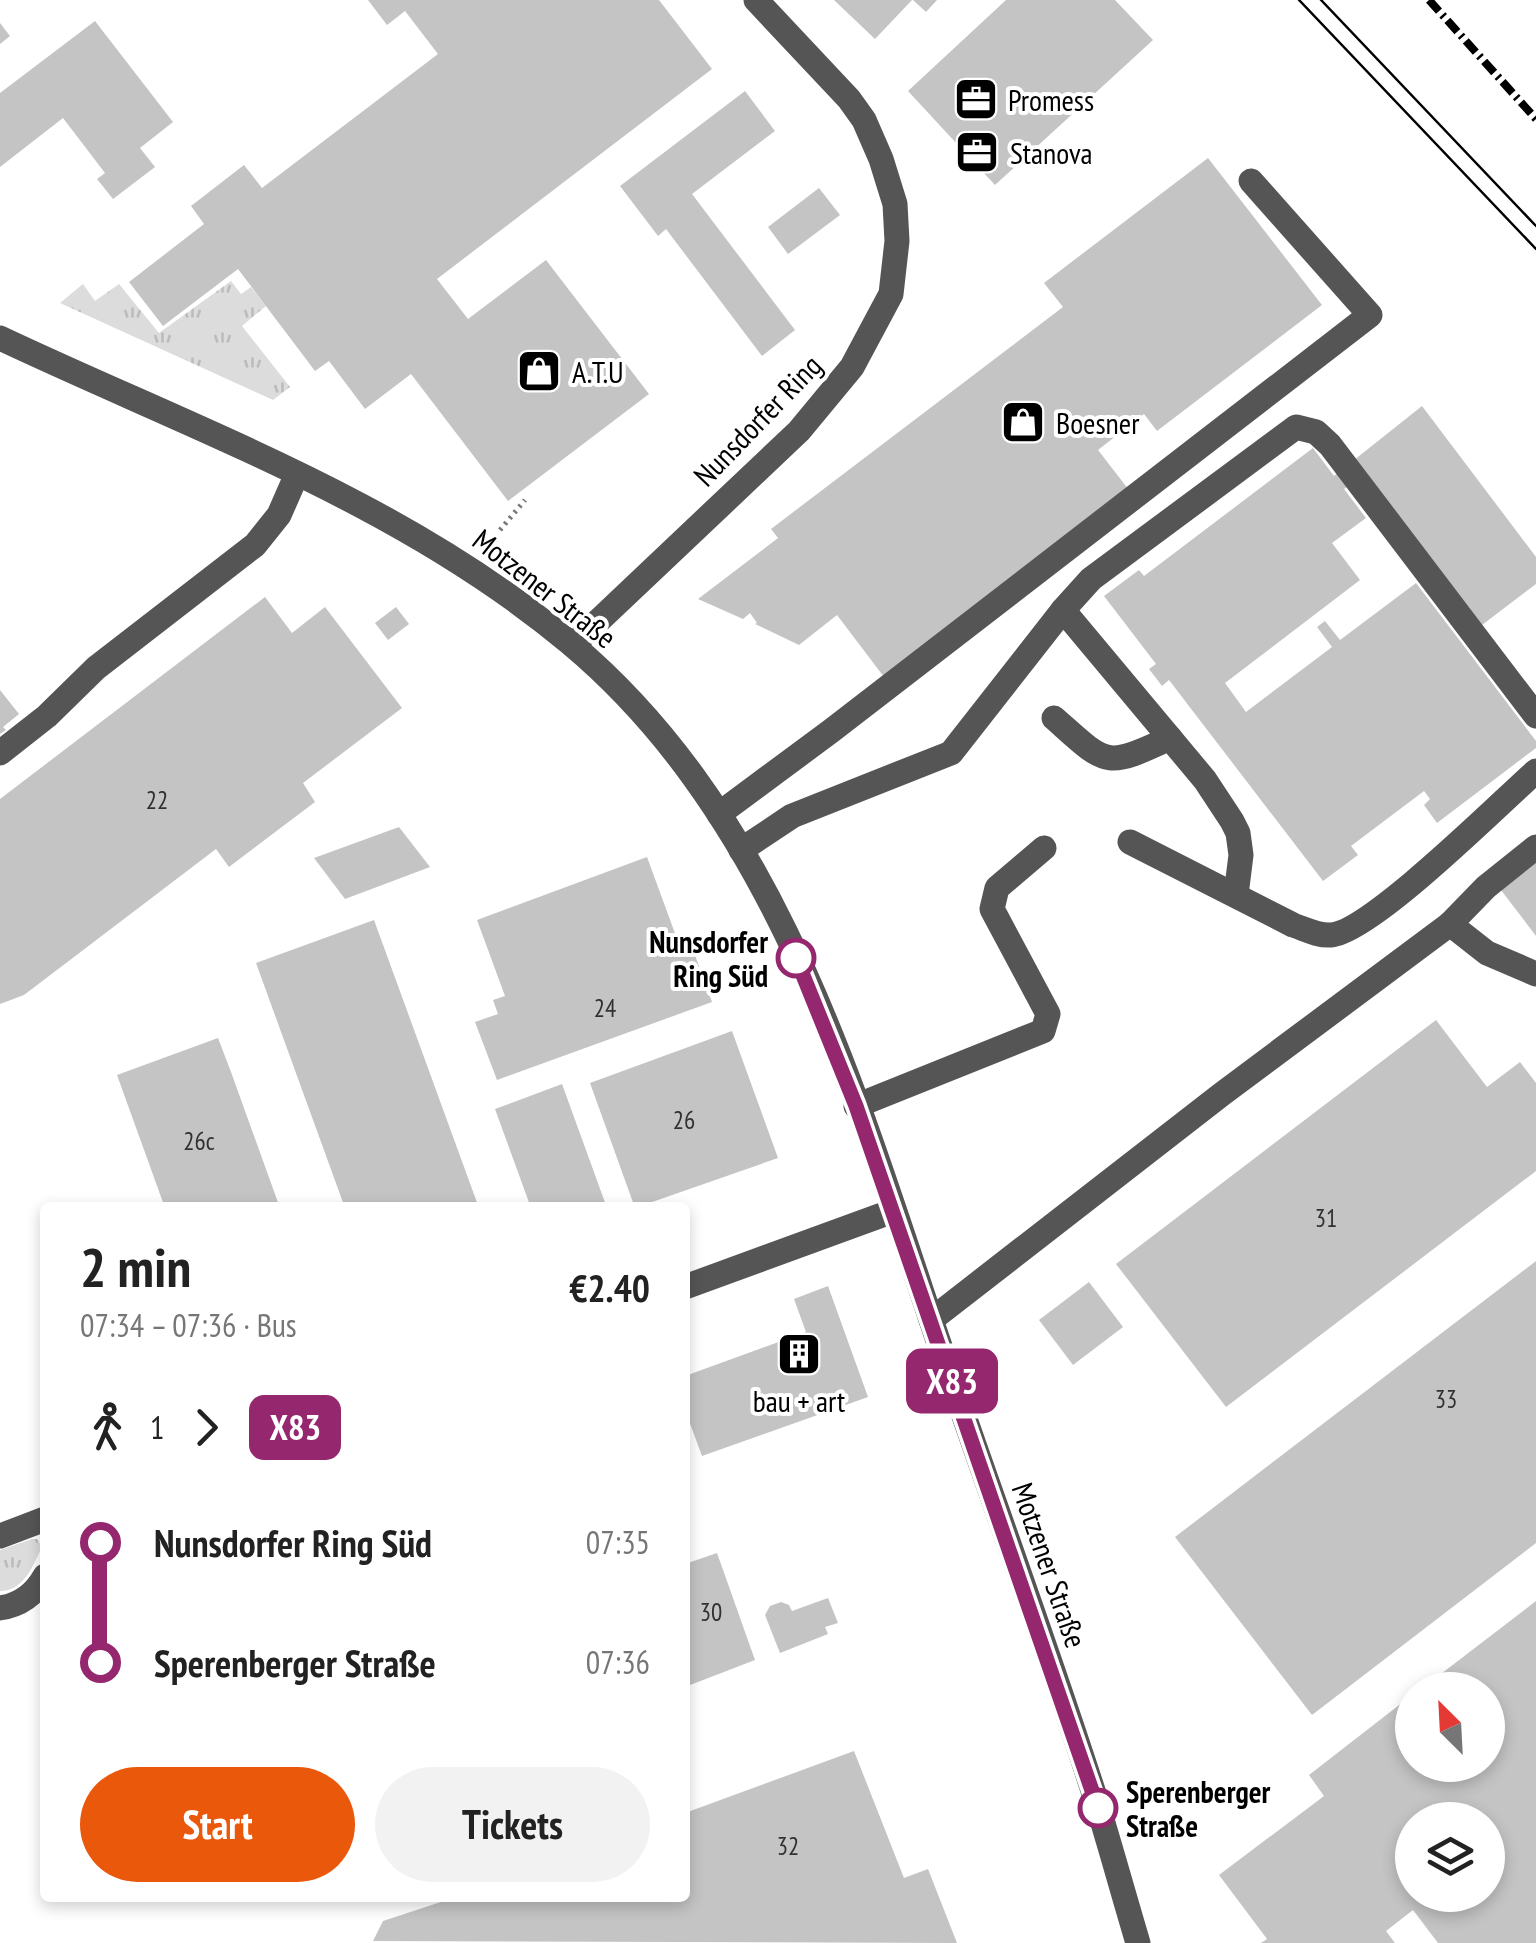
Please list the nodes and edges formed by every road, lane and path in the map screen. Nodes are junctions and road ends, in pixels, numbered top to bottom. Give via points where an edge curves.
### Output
1 (756, 0) edge
2 (1251, 180) dead end
3 (0, 338) edge
4 (296, 474) junction
5 (525, 500) dead end
6 (500, 530) dead end
7 (1062, 610) junction
8 (573, 645) junction
9 (1536, 716) edge
10 (1054, 718) dead end
11 (1170, 738) junction
12 (0, 752) edge
13 (1536, 770) edge
14 (719, 814) junction
15 (1130, 842) dead end
16 (1536, 847) edge
17 (1044, 848) dead end
18 (742, 850) junction
19 (1236, 895) junction
20 (1450, 924) junction
21 (1536, 974) edge
22 (856, 1106) junction
23 (893, 1211) junction
24 (690, 1285) edge
25 (931, 1320) junction
26 (40, 1521) edge
27 (0, 1536) edge
28 (40, 1583) edge
29 (0, 1608) edge
30 (1138, 1943) edge

1 - 8 street, Nunsdorfer Ring via 849,99 882,159 895,204 891,294 852,367 799,431
2 - 14 street via 1370,315
3 - 4 street, Motzener Straße
4 - 8 street, Motzener Straße via 368,506 441,550
4 - 12 street via 279,516 255,545
5 - 6 path
7 - 9 street via 1091,579 1296,427 1330,445
7 - 11 street
7 - 18 street via 951,754 792,816
8 - 14 street, Motzener Straße via 655,729
10 - 11 street via 1099,758 1125,759
11 - 19 street via 1238,833
13 - 19 street via 1398,895 1350,929 1320,935
14 - 18 street, Motzener Straße
15 - 19 street
16 - 20 street
17 - 22 street via 997,888 992,909 1048,1014 1043,1031
18 - 22 street, Motzener Straße via 804,975
20 - 21 street via 1487,953
20 - 25 street
22 - 23 street, Motzener Straße
23 - 24 street
23 - 25 street, Motzener Straße
25 - 30 street, Motzener Straße via 1080,1751
26 - 27 street
28 - 29 street via 20,1603

